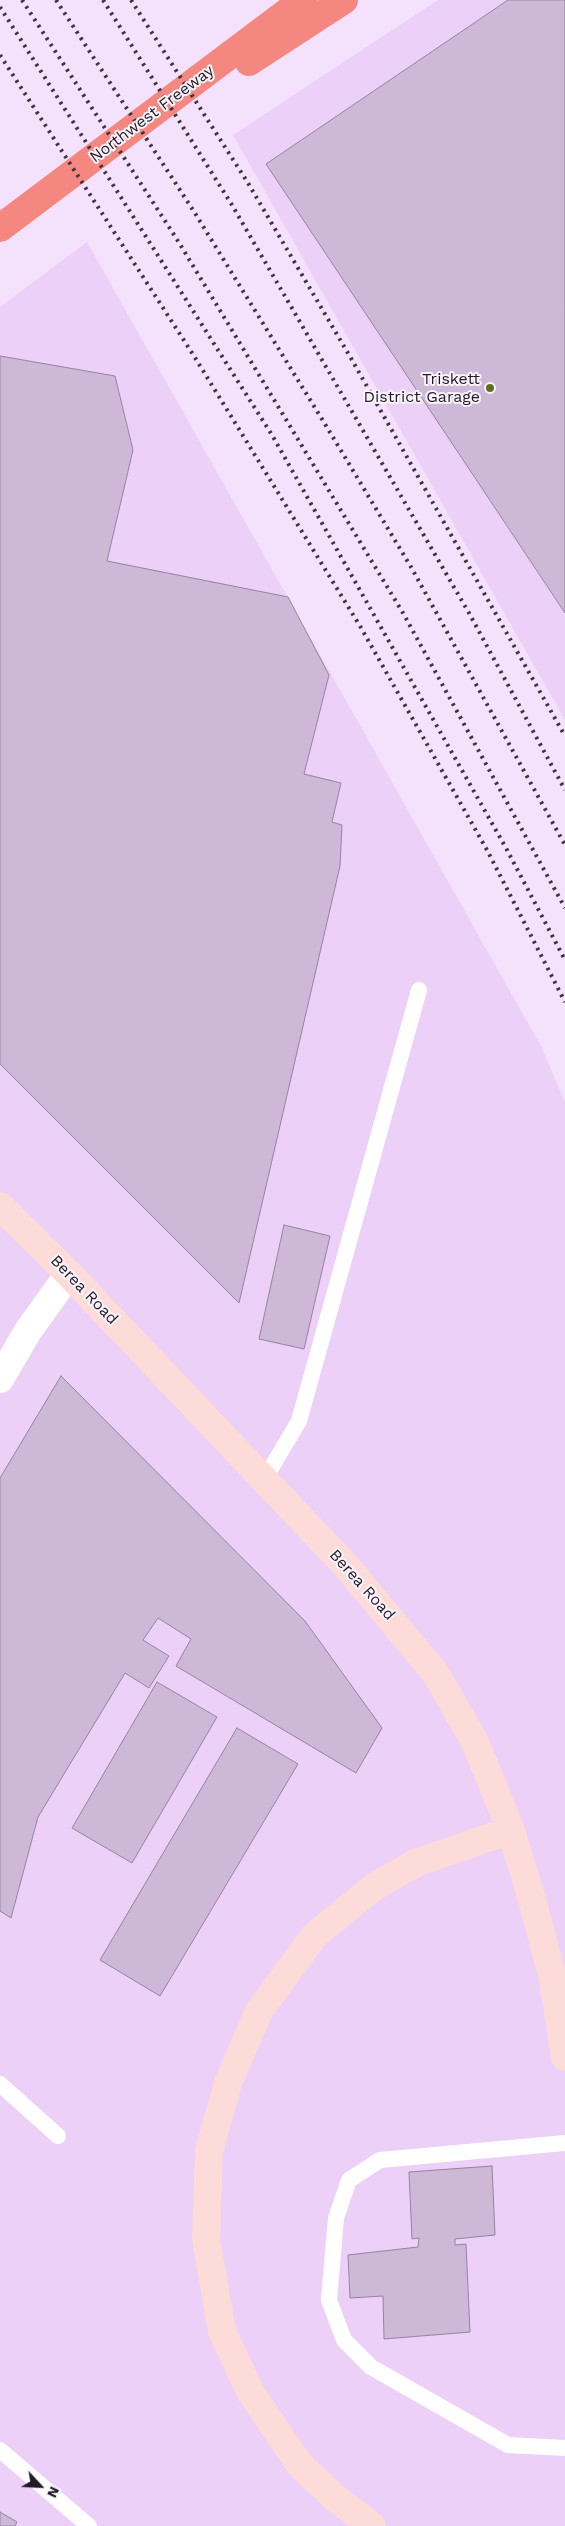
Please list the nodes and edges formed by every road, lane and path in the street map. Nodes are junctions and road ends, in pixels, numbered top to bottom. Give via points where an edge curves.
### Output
1 (303, 0) edge
2 (344, 0) edge
3 (43, 196) junction
4 (0, 228) edge
5 (419, 990) dead end
6 (0, 1206) edge
7 (68, 1274) junction
8 (0, 1379) edge
9 (264, 1480) junction
10 (511, 1830) junction
11 (565, 2057) edge
12 (0, 2084) edge
13 (58, 2136) dead end
14 (565, 2143) edge
15 (565, 2448) edge
16 (0, 2450) edge
17 (88, 2526) edge
18 (372, 2526) edge

1 - 3 highway, Northwest Freeway
2 - 3 highway
3 - 4 highway, Northwest Freeway
5 - 9 lane via 299,1421
6 - 7 main road, Berea Road
7 - 8 street via 28,1331
7 - 9 main road, Berea Road
9 - 10 main road, Berea Road via 348,1568 436,1674 475,1742
10 - 11 main road, Berea Road via 553,1979
10 - 18 main road via 418,1862 375,1886 315,1935 259,2011 228,2083 209,2151 206,2238 222,2331 252,2393 299,2464 335,2498
12 - 13 lane
14 - 15 lane via 380,2160 349,2180 336,2218 329,2300 344,2340 371,2367 508,2445
16 - 17 lane

